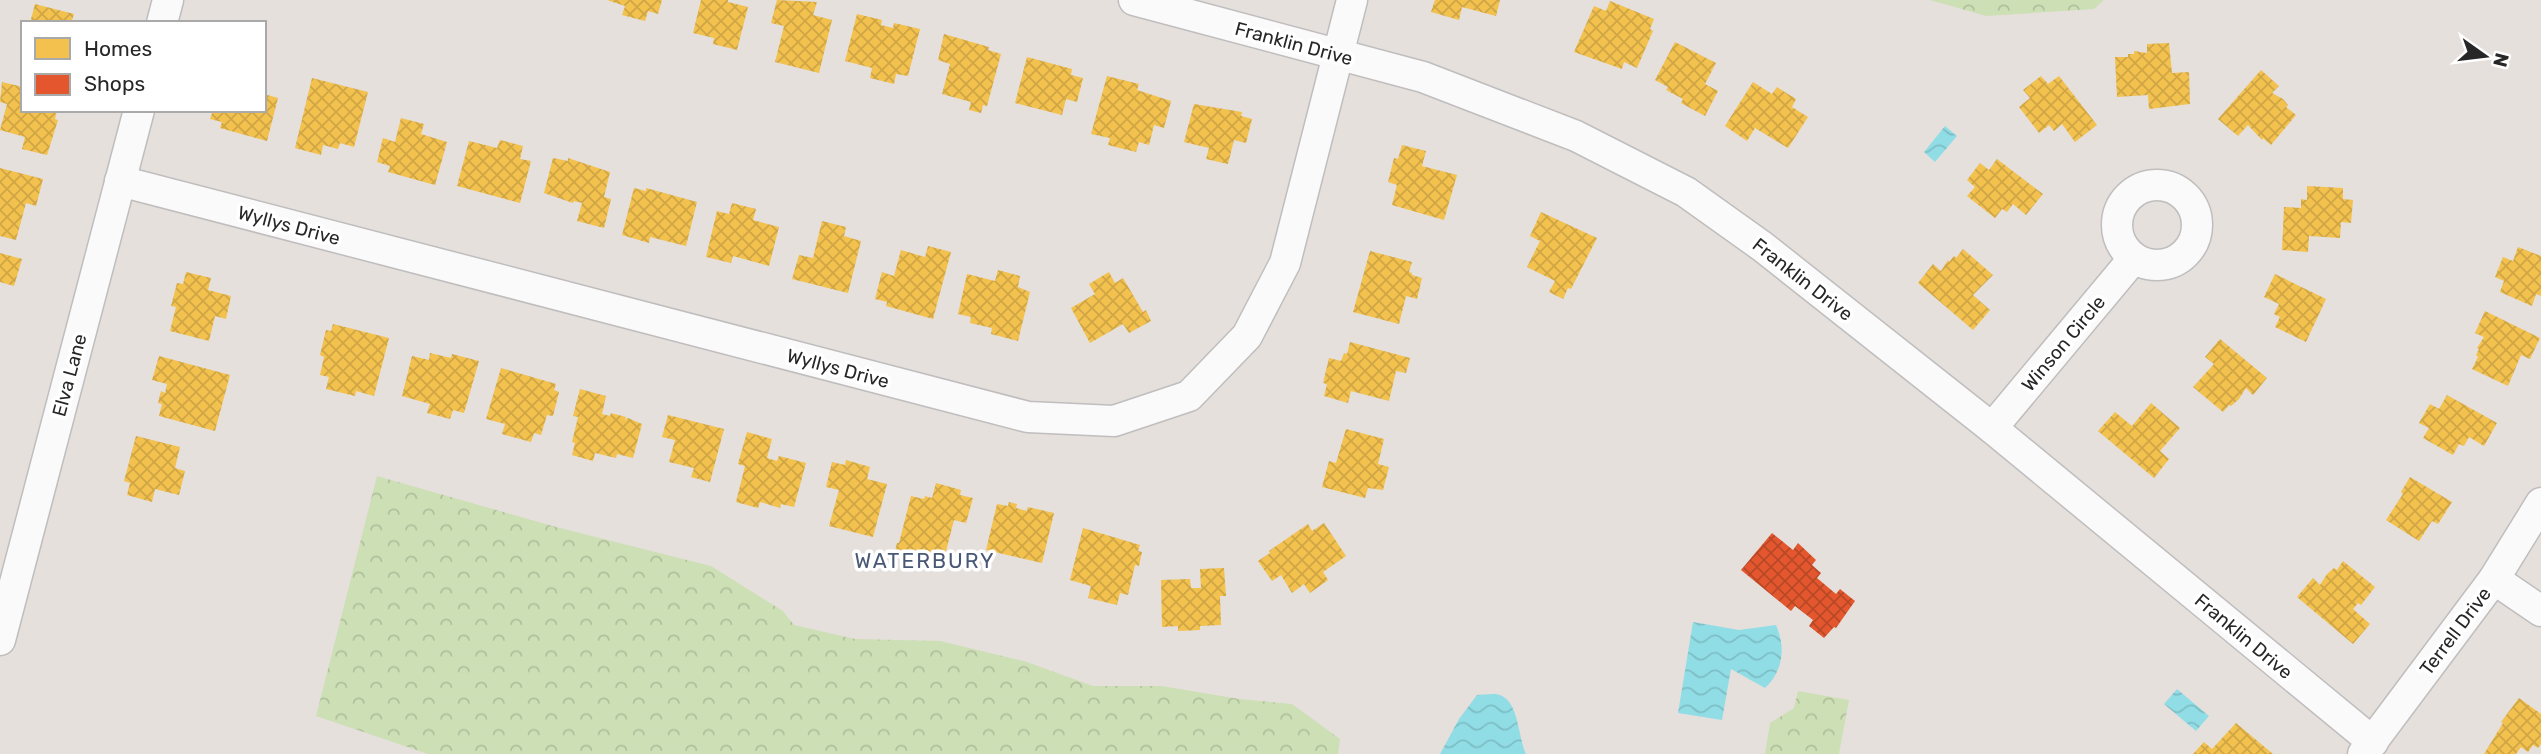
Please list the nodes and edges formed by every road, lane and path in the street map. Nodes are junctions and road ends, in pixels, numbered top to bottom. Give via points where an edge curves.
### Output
1 (168, 0) edge
2 (1133, 0) edge
3 (1353, 0) edge
4 (163, 21) edge
5 (1337, 55) junction
6 (138, 112) edge
7 (120, 181) junction
8 (2134, 258) dead end
9 (1992, 428) junction
10 (2541, 503) edge
11 (2494, 579) junction
12 (2541, 611) edge
13 (0, 640) edge
14 (2368, 748) edge

1 - 4 street
2 - 5 street, Franklin Drive
3 - 5 street, Wyllys Drive
5 - 7 street, Wyllys Drive via 1285,263 1247,336 1189,396 1114,421 1028,417
5 - 9 street, Franklin Drive via 1423,77 1576,136 1686,192
6 - 7 street, Elva Lane
7 - 13 street, Elva Lane
8 - 9 street, Winson Circle
9 - 14 street, Franklin Drive
10 - 11 street, Terrell Drive
11 - 12 street
11 - 14 street, Terrell Drive

